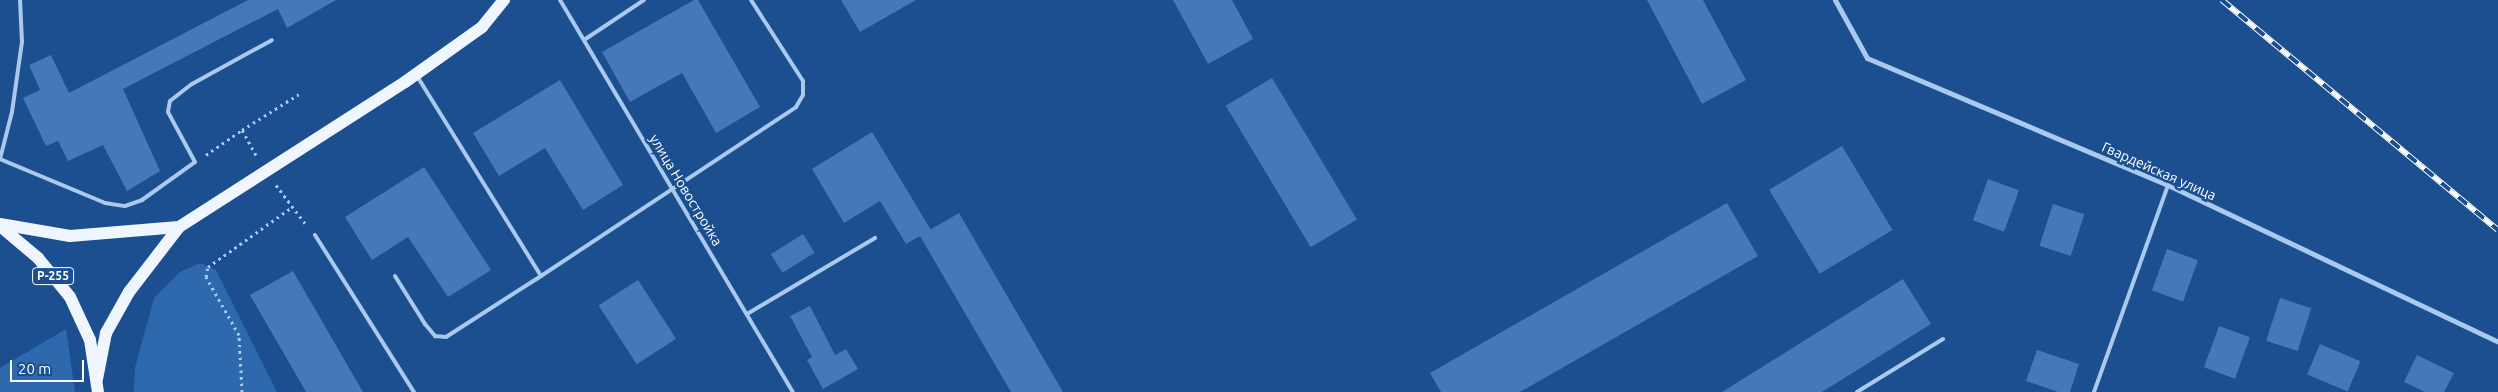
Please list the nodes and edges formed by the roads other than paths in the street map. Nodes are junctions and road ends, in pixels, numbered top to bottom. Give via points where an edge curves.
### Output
1 (20, 0) edge
2 (504, 0) edge
3 (560, 0) edge
4 (644, 0) edge
5 (751, 0) edge
6 (1835, 0) edge
7 (272, 40) dead end
8 (584, 40) junction
9 (416, 74) junction
10 (0, 159) edge
11 (2168, 186) junction
12 (674, 191) junction
13 (0, 225) edge
14 (179, 227) junction
15 (315, 235) dead end
16 (875, 238) dead end
17 (395, 276) dead end
18 (541, 276) junction
19 (747, 314) junction
20 (1943, 339) dead end
21 (2498, 342) edge
22 (98, 379) junction
23 (98, 392) edge
24 (414, 392) edge
25 (793, 392) edge
26 (1857, 392) edge
27 (2094, 392) edge

1 - 10 lane via 22,42 12,112
2 - 9 main road via 482,27
3 - 8 lane, улица Новостройка
4 - 8 lane
5 - 12 lane via 803,81 803,95 796,107
6 - 11 street, Гвардейская улица via 1867,58
7 - 10 lane via 192,84 170,101 168,112 195,162 142,200 124,206 105,203
8 - 12 lane, улица Новостройка
9 - 14 main road
9 - 18 lane
11 - 21 street, Гвардейская улица
11 - 27 lane
12 - 18 lane
12 - 19 lane, улица Новостройка
13 - 14 main road via 70,236
13 - 22 main road, Р-255 via 38,258 70,297 90,340
14 - 22 main road via 129,292 106,333
15 - 24 lane
16 - 19 lane
17 - 18 lane via 435,336 446,337
19 - 25 lane, улица Новостройка
20 - 26 lane
22 - 23 main road, Р-255

